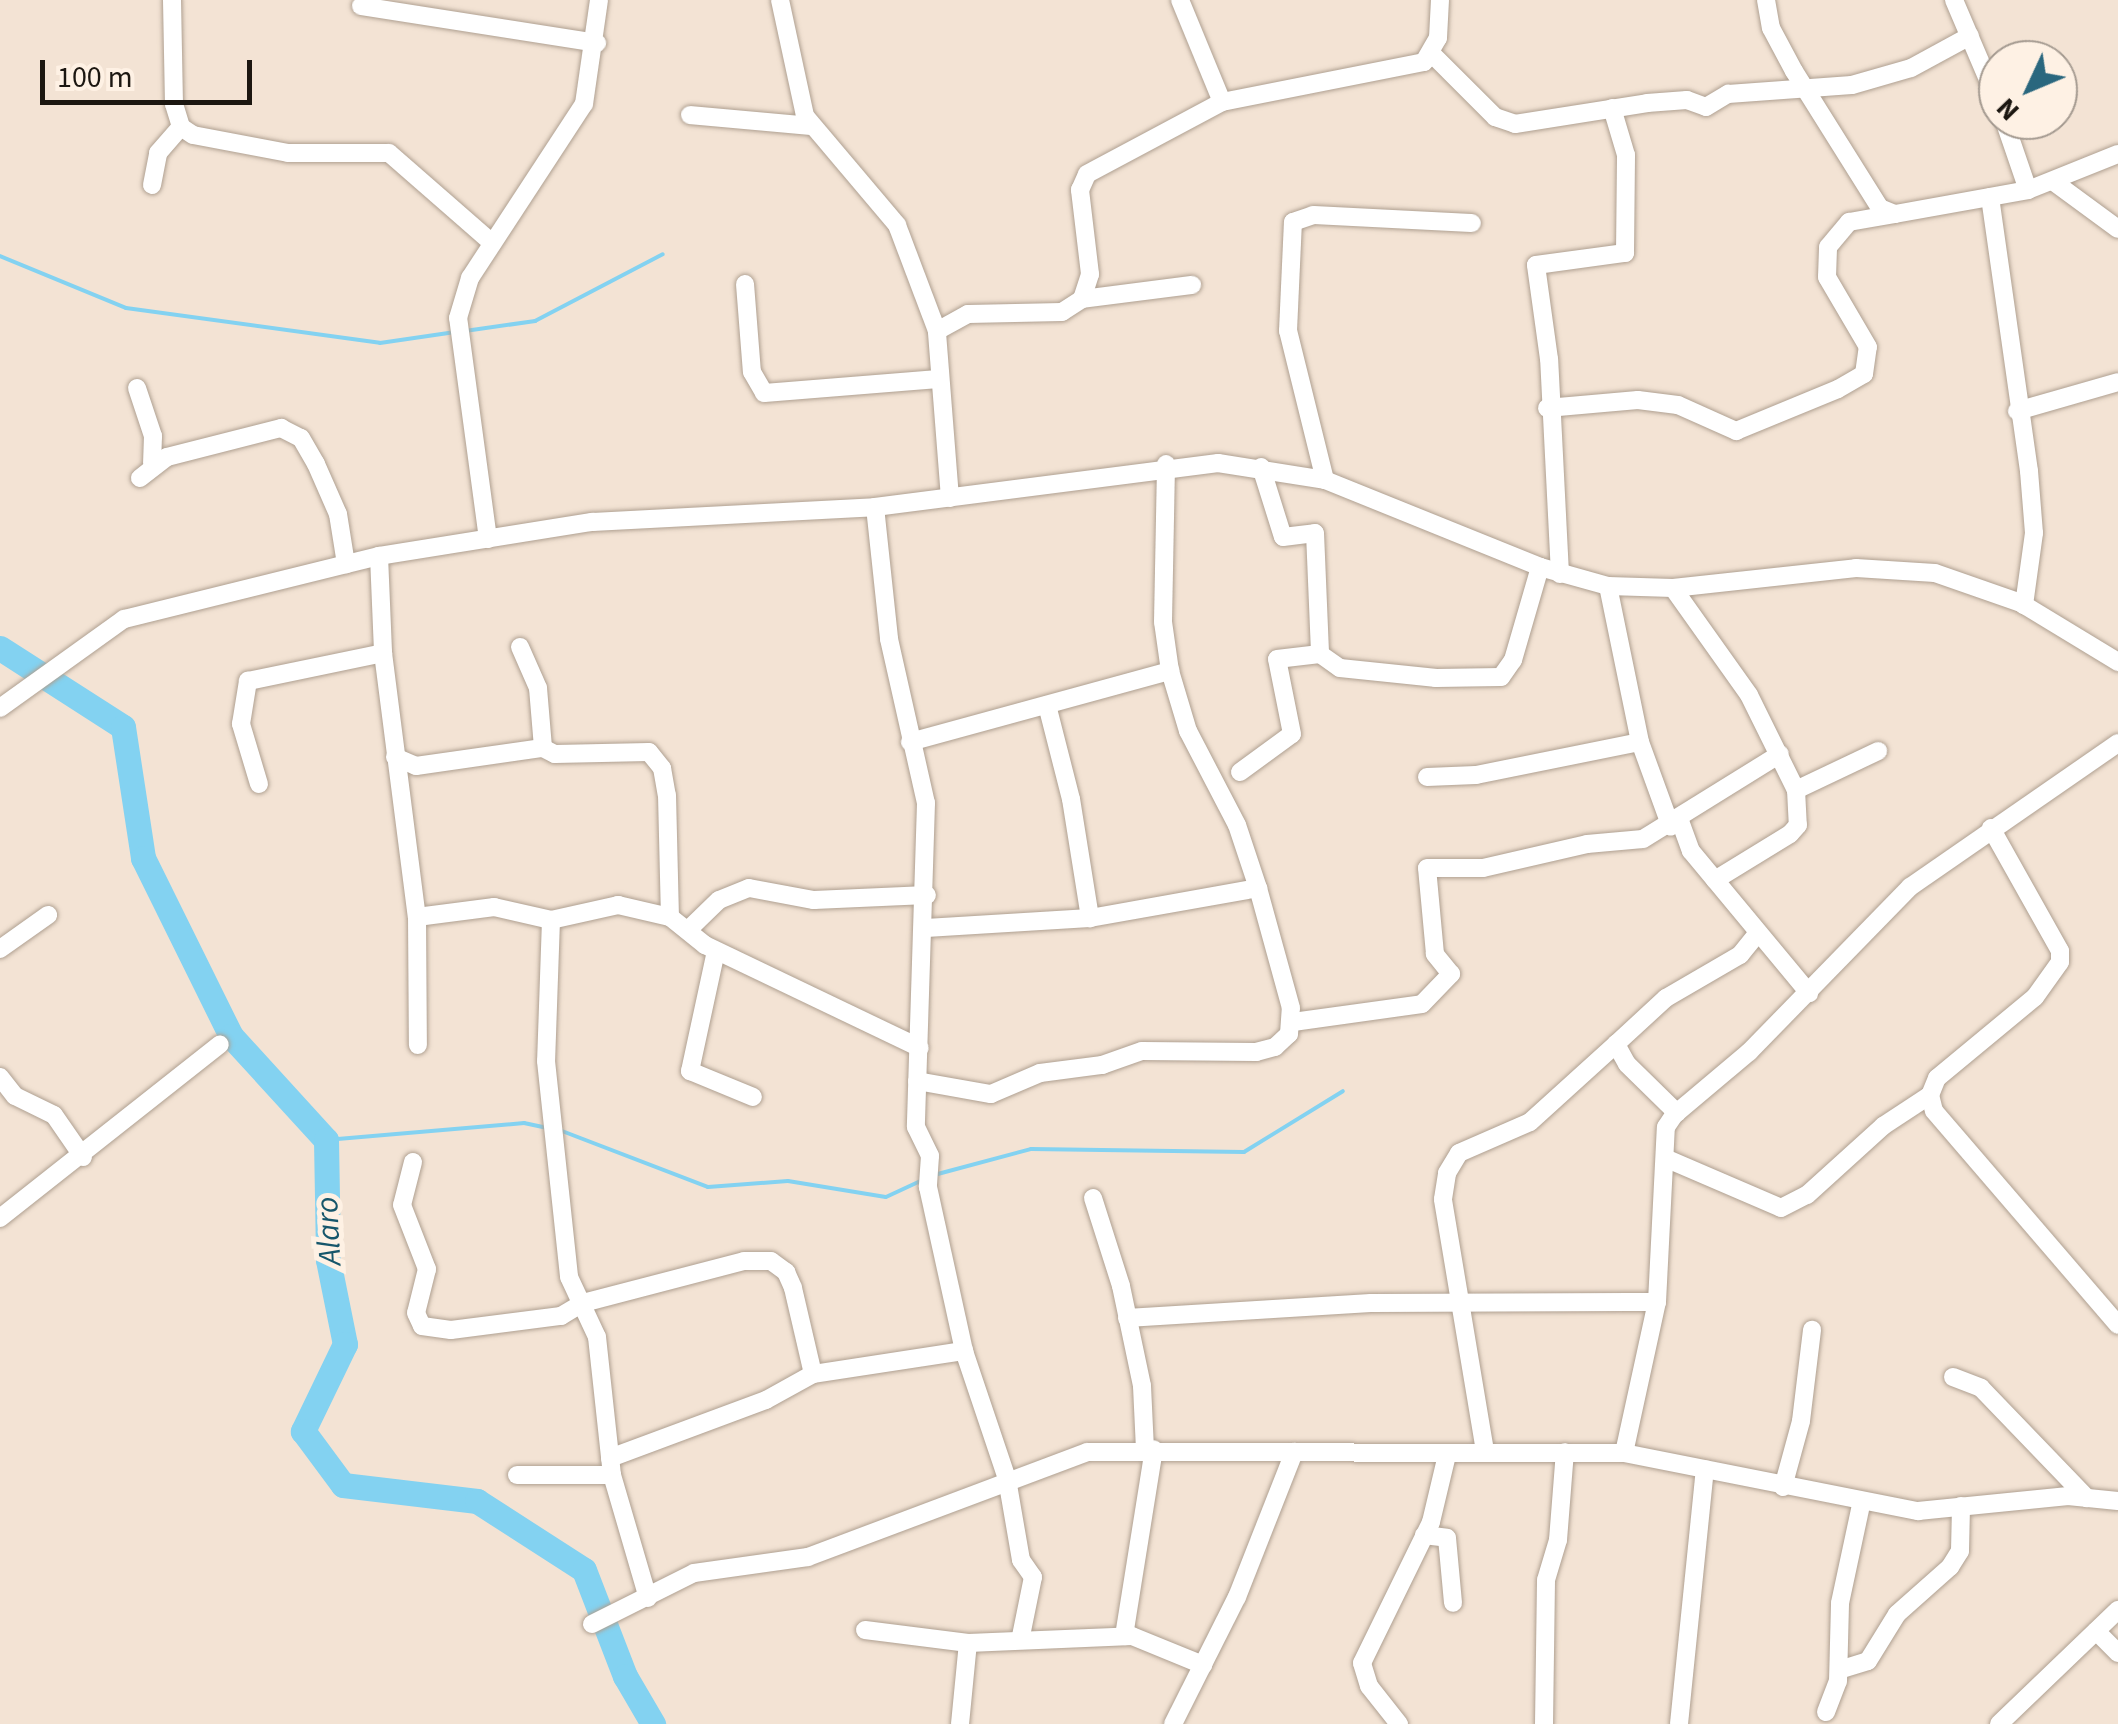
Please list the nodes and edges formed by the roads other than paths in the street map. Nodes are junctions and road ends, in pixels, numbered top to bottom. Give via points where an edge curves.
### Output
1 (172, 0) edge
2 (599, 0) edge
3 (780, 0) edge
4 (1180, 0) edge
5 (1440, 0) edge
6 (1766, 0) edge
7 (1954, 0) edge
8 (360, 6) dead end
9 (1970, 36) junction
10 (596, 44) junction
11 (1433, 55) junction
12 (1978, 55) edge
13 (1812, 92) junction
14 (1222, 102) junction
15 (1612, 108) junction
16 (690, 115) dead end
17 (810, 126) junction
18 (180, 127) junction
19 (2011, 140) edge
20 (2118, 154) edge
21 (2054, 182) junction
22 (152, 185) dead end
23 (2028, 190) junction
24 (1990, 197) junction
25 (1870, 198) junction
26 (1894, 214) junction
27 (1863, 218) junction
28 (1472, 222) dead end
29 (2118, 229) edge
30 (492, 242) junction
31 (744, 284) dead end
32 (1192, 284) dead end
33 (1082, 299) junction
34 (937, 331) junction
35 (938, 379) junction
36 (2118, 382) edge
37 (138, 388) dead end
38 (1547, 408) junction
39 (2017, 411) junction
40 (1166, 464) junction
41 (1261, 467) junction
42 (1324, 480) junction
43 (950, 498) junction
44 (875, 506) junction
45 (488, 539) junction
46 (379, 556) junction
47 (346, 564) junction
48 (1540, 567) junction
49 (1560, 574) junction
50 (1608, 586) junction
51 (1673, 588) junction
52 (2024, 605) junction
53 (520, 647) dead end
54 (383, 652) junction
55 (1320, 654) junction
56 (2118, 662) edge
57 (1170, 671) junction
58 (1047, 705) junction
59 (0, 708) edge
60 (910, 742) junction
61 (1640, 742) junction
62 (2118, 744) edge
63 (543, 748) junction
64 (1878, 751) dead end
65 (1780, 754) junction
66 (395, 758) junction
67 (1240, 772) dead end
68 (1427, 776) dead end
69 (259, 784) dead end
70 (1796, 790) junction
71 (1675, 824) junction
72 (1990, 828) junction
73 (1715, 880) junction
74 (1258, 888) junction
75 (927, 896) junction
76 (48, 915) dead end
77 (416, 917) junction
78 (670, 917) junction
79 (1090, 918) junction
80 (551, 920) junction
81 (926, 928) junction
82 (688, 930) junction
83 (1758, 934) junction
84 (0, 948) edge
85 (716, 950) junction
86 (1808, 992) junction
87 (1293, 1022) junction
88 (220, 1044) dead end
89 (1616, 1044) junction
90 (418, 1046) dead end
91 (920, 1048) junction
92 (0, 1076) edge
93 (916, 1081) junction
94 (1930, 1095) junction
95 (753, 1097) dead end
96 (1677, 1113) junction
97 (83, 1157) junction
98 (1666, 1158) junction
99 (413, 1162) dead end
100 (1093, 1198) dead end
101 (0, 1218) edge
102 (1460, 1302) junction
103 (1657, 1302) junction
104 (583, 1303) junction
105 (1127, 1318) junction
106 (2118, 1326) edge
107 (1812, 1330) dead end
108 (964, 1351) junction
109 (813, 1374) junction
110 (1953, 1377) dead end
111 (1149, 1449) junction
112 (1485, 1451) junction
113 (1294, 1452) junction
114 (1565, 1452) junction
115 (1624, 1454) junction
116 (1448, 1455) junction
117 (611, 1467) junction
118 (1705, 1469) junction
119 (518, 1475) dead end
120 (1007, 1479) junction
121 (1783, 1487) junction
122 (2087, 1498) junction
123 (2118, 1501) edge
124 (1861, 1505) junction
125 (1961, 1506) junction
126 (1424, 1535) junction
127 (648, 1598) junction
128 (1453, 1602) dead end
129 (2118, 1610) edge
130 (592, 1624) dead end
131 (865, 1630) dead end
132 (2096, 1631) junction
133 (1021, 1636) junction
134 (1124, 1636) junction
135 (968, 1644) junction
136 (2118, 1653) edge
137 (1203, 1665) junction
138 (1838, 1670) junction
139 (1826, 1712) dead end
140 (960, 1724) edge
141 (1173, 1724) edge
142 (1399, 1724) edge
143 (1544, 1724) edge
144 (1679, 1724) edge
145 (1999, 1724) edge

1 - 18 street
2 - 10 street
3 - 17 street
4 - 14 street
5 - 11 street
6 - 13 street via 1771,28
7 - 9 street
8 - 10 street
9 - 12 street
9 - 13 street via 1911,68
10 - 30 street via 584,104
11 - 14 street via 1413,67
11 - 15 street via 1507,123
13 - 15 street via 1728,94 1706,107 1687,100
13 - 25 street
14 - 33 street via 1087,174 1080,190 1090,274
15 - 38 street via 1626,156 1625,253 1536,265 1549,359
16 - 17 street
17 - 34 street via 896,224
18 - 22 street via 158,153
18 - 30 street via 193,136 288,154 389,153
19 - 23 street
20 - 21 street
21 - 23 street
21 - 29 street
23 - 24 street
24 - 26 street
24 - 39 street
25 - 26 street
25 - 27 street
26 - 27 street
27 - 38 street via 1832,236 1824,264 1868,348 1864,374 1736,430 1678,405 1638,400
28 - 42 street via 1313,215 1293,222 1288,331
30 - 45 street via 470,278 458,318
31 - 35 street via 752,372 764,393
32 - 33 street
33 - 34 street via 1062,312 968,314
34 - 35 street
35 - 43 street
36 - 39 street
37 - 47 street via 153,436 146,471 260,428 301,438 338,514
38 - 49 street
39 - 52 street via 2034,533
40 - 41 street
40 - 43 street
40 - 57 street via 1164,622
41 - 42 street
41 - 55 street via 1283,537 1315,532
42 - 48 street
43 - 44 street
44 - 45 street via 592,522
44 - 60 street
45 - 46 street
46 - 47 street
46 - 54 street
47 - 59 street via 145,611
48 - 49 street
48 - 55 street via 1512,660 1500,677 1355,673
49 - 50 street
50 - 51 street
50 - 61 street
51 - 52 street via 1856,568 1935,574
51 - 65 street via 1749,695
52 - 56 street
53 - 63 street via 538,688
54 - 66 street
54 - 69 street via 248,681 241,724
55 - 67 street via 1277,659 1292,734
57 - 58 street
57 - 74 street via 1188,732 1237,826
58 - 60 street
58 - 79 street
60 - 75 street via 926,803
61 - 68 street via 1476,774
61 - 71 street
62 - 72 street
63 - 66 street via 416,766
63 - 78 street via 555,754 628,748 649,752 662,768
64 - 70 street
65 - 70 street
65 - 71 street
66 - 77 street
70 - 73 street via 1798,825 1790,834
71 - 73 street
71 - 87 street via 1643,839 1587,844 1484,868 1427,868 1436,954 1451,974 1422,1004
72 - 86 street via 1910,887
72 - 94 street via 2060,951 2060,962 2035,997 1937,1078
73 - 83 street
74 - 79 street
74 - 87 street
75 - 81 street
75 - 82 street via 814,900 750,888 719,900
76 - 84 street
77 - 80 street via 494,907
77 - 90 street
78 - 80 street via 618,905
78 - 82 street
79 - 81 street
80 - 104 street via 551,1140 569,1276
81 - 91 street
82 - 85 street
83 - 86 street
83 - 89 street via 1740,955 1653,1007
85 - 91 street
85 - 95 street via 690,1070
86 - 96 street
87 - 93 street via 1275,1048 1142,1051 1102,1065 1040,1072 992,1094
88 - 97 street
89 - 96 street via 1627,1064
89 - 102 street via 1530,1122 1459,1153 1443,1199
91 - 93 street
92 - 97 street via 15,1096 54,1116
93 - 108 street via 916,1127 930,1156 928,1187
94 - 98 street via 1901,1111 1795,1204 1781,1208
94 - 106 street via 1945,1130
96 - 98 street via 1666,1128
97 - 101 street
98 - 103 street
99 - 104 street via 402,1205 428,1268 416,1313 422,1326 521,1324 561,1316
100 - 105 street
102 - 103 street
102 - 105 street
102 - 112 street
103 - 115 street
104 - 109 street via 744,1261 779,1267
104 - 117 street via 596,1338
105 - 111 street
107 - 121 street via 1801,1421
108 - 109 street
108 - 120 street
109 - 117 street
110 - 122 street via 1981,1388
111 - 113 street
111 - 120 street via 1087,1452
111 - 134 street
112 - 114 street
112 - 116 street
113 - 116 street
113 - 137 street
114 - 115 street
114 - 143 street via 1563,1510 1546,1580
115 - 118 street
116 - 126 street
117 - 119 street
117 - 127 street
118 - 121 street
118 - 144 street
120 - 127 street via 808,1557 694,1573
120 - 133 street via 1020,1560 1033,1577
121 - 124 street
122 - 123 street
122 - 125 street
124 - 125 street via 1918,1511
124 - 138 street via 1840,1603
125 - 138 street via 1962,1541 1950,1567 1897,1614 1868,1661
126 - 128 street via 1447,1538
126 - 142 street via 1362,1663 1369,1686
127 - 130 street
129 - 132 street
131 - 135 street
132 - 136 street
132 - 145 street
133 - 134 street via 1064,1642
133 - 135 street
134 - 137 street
135 - 140 street
137 - 141 street
138 - 139 street

